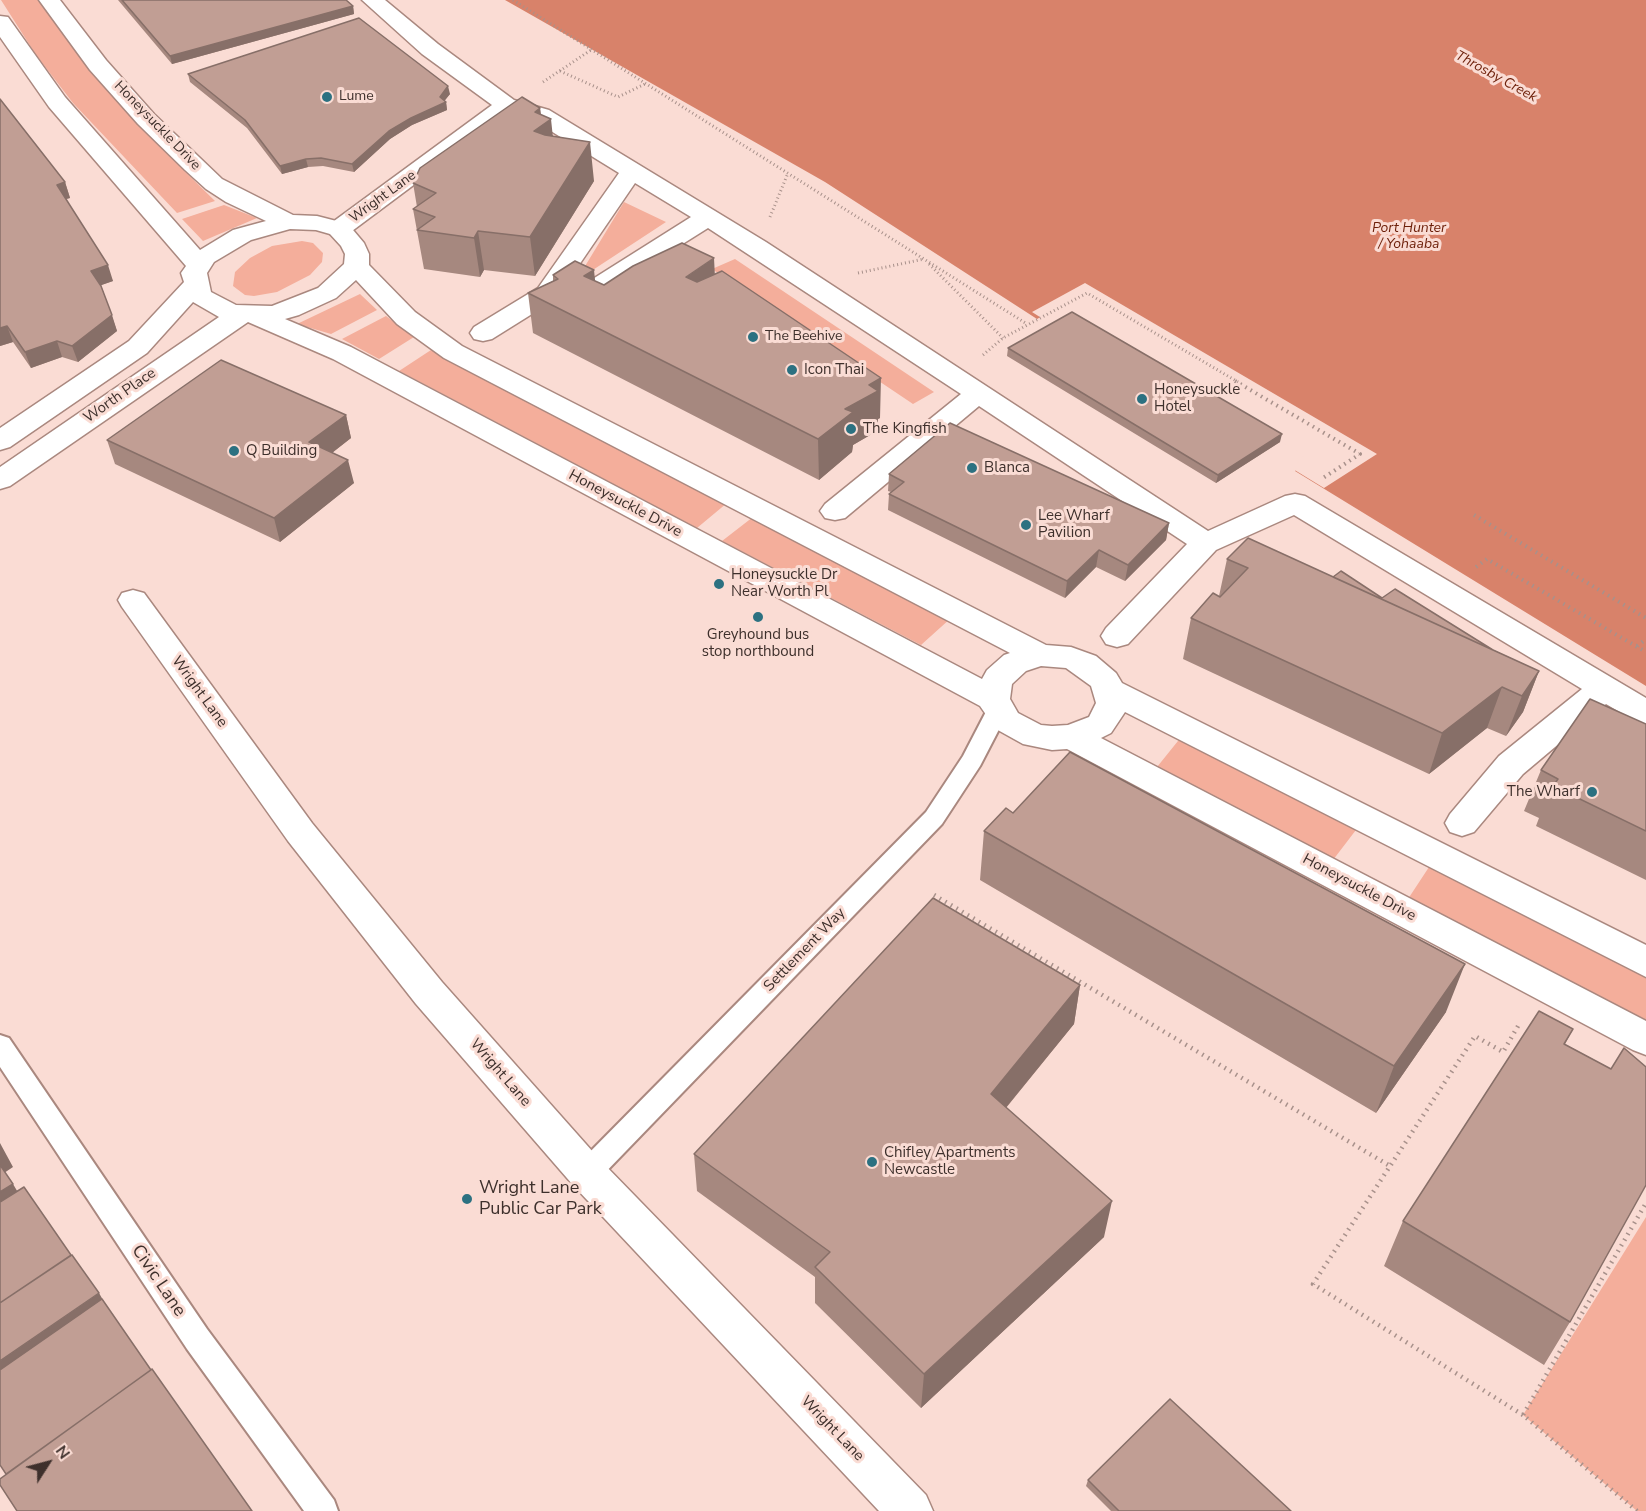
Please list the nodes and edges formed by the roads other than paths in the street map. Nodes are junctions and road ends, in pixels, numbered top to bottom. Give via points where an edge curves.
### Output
1 (49, 0) edge
2 (372, 0) edge
3 (0, 22) edge
4 (506, 105) junction
5 (631, 172) junction
6 (708, 217) junction
7 (289, 222) junction
8 (339, 229) junction
9 (356, 266) junction
10 (197, 274) junction
11 (547, 293) junction
12 (248, 315) junction
13 (483, 333) dead end
14 (978, 393) junction
15 (0, 441) edge
16 (0, 480) edge
17 (835, 512) dead end
18 (1206, 543) junction
19 (133, 600) dead end
20 (1117, 636) dead end
21 (1040, 656) junction
22 (1605, 688) junction
23 (1110, 691) junction
24 (996, 704) junction
25 (1646, 713) edge
26 (1072, 737) junction
27 (1462, 823) dead end
28 (1646, 962) edge
29 (1646, 1039) edge
30 (0, 1046) edge
31 (587, 1173) junction
32 (323, 1511) edge
33 (910, 1511) edge

1 - 7 street, Honeysuckle Drive via 98,65 193,165 235,197
2 - 4 street
3 - 10 street via 57,102 164,222
4 - 5 street via 541,115
4 - 8 street, Wright Lane
5 - 6 street
5 - 11 street
6 - 11 street via 594,289
6 - 14 street
7 - 8 street
7 - 10 street, Worth Place via 219,246
8 - 9 street via 352,243 357,254
9 - 12 street via 341,282 310,301 272,314
9 - 21 street via 406,318 453,352
10 - 12 street, Honeysuckle Drive via 207,302 219,309
10 - 15 street, Worth Place via 138,347
11 - 13 street
12 - 16 street, Worth Place via 195,344
12 - 24 street, Honeysuckle Drive via 342,352
14 - 17 street
14 - 18 street
18 - 20 street
18 - 22 street via 1295,502
19 - 31 street, Wright Lane via 300,832 429,993
21 - 23 street via 1063,657 1084,664 1096,671
21 - 24 street via 1005,670 994,688
22 - 25 street
22 - 27 street via 1511,765
23 - 26 street via 1110,709 1100,725
23 - 28 street
24 - 26 street via 1020,730 1035,736
24 - 31 lane, Settlement Way via 972,760 934,818
26 - 29 street, Honeysuckle Drive
30 - 32 lane, Civic Lane via 197,1339
31 - 33 street, Wright Lane

